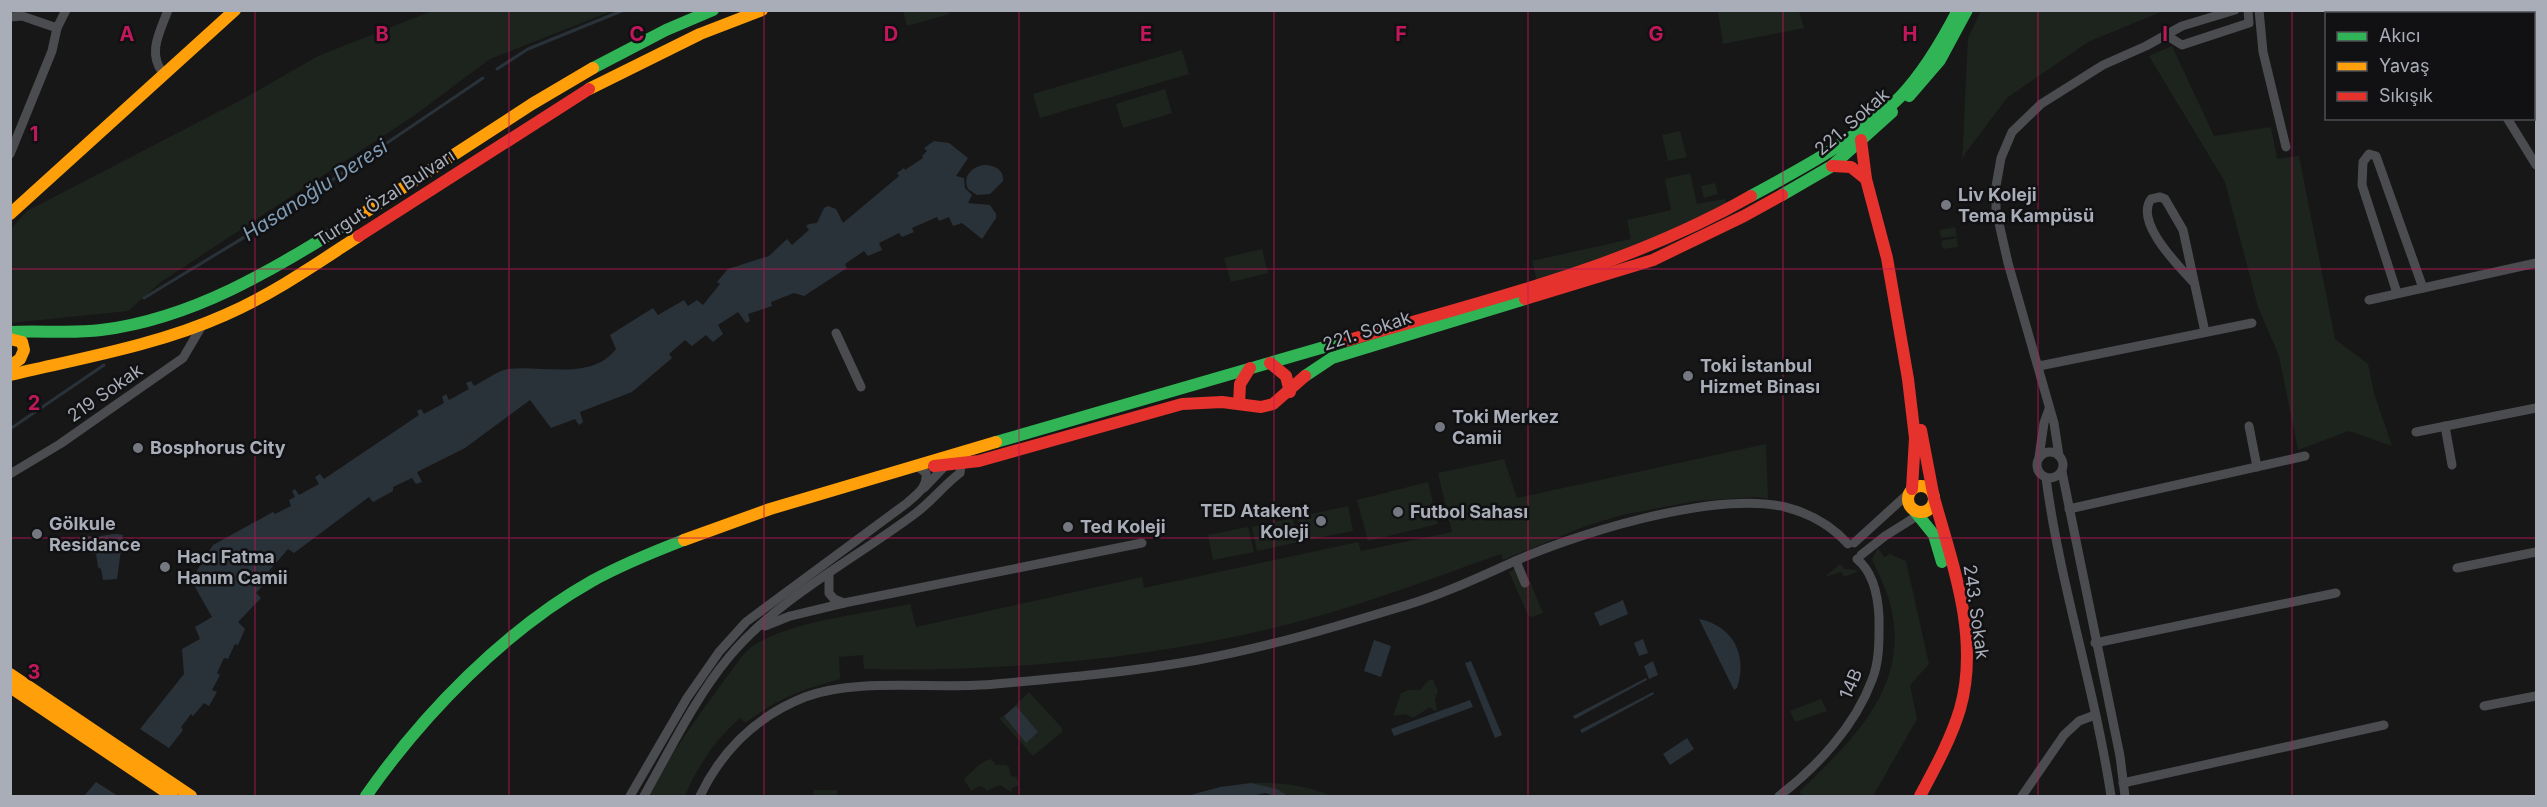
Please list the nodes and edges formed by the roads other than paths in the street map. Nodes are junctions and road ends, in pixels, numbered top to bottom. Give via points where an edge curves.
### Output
1 (66, 10) edge
2 (168, 10) edge
3 (235, 10) edge
4 (713, 10) edge
5 (762, 10) edge
6 (1958, 10) edge
7 (1966, 10) edge
8 (2235, 10) edge
9 (2248, 10) edge
10 (2259, 10) edge
11 (10, 17) edge
12 (57, 28) junction
13 (2166, 35) junction
14 (163, 73) junction
15 (2508, 120) edge
16 (1861, 140) junction
17 (2286, 147) dead end
18 (10, 154) edge
19 (2536, 165) edge
20 (1832, 166) junction
21 (1866, 179) junction
22 (10, 214) edge
23 (2536, 263) edge
24 (2194, 283) junction
25 (2423, 288) junction
26 (2397, 293) junction
27 (2369, 300) dead end
28 (2252, 323) dead end
29 (203, 324) junction
30 (10, 332) edge
31 (2205, 332) junction
32 (836, 333) dead end
33 (10, 339) edge
34 (1270, 363) junction
35 (10, 366) edge
36 (2038, 366) junction
37 (1250, 368) junction
38 (10, 375) edge
39 (1908, 379) junction
40 (861, 387) dead end
41 (1290, 392) junction
42 (1239, 404) junction
43 (2536, 408) edge
44 (2049, 409) junction
45 (2249, 426) dead end
46 (2445, 426) junction
47 (2416, 432) dead end
48 (2059, 456) junction
49 (2306, 456) dead end
50 (2039, 457) junction
51 (960, 463) junction
52 (946, 464) junction
53 (2452, 465) dead end
54 (2257, 467) junction
55 (913, 468) junction
56 (2062, 472) junction
57 (10, 474) edge
58 (2046, 478) junction
59 (924, 488) junction
60 (1911, 491) junction
61 (1933, 496) junction
62 (2069, 509) junction
63 (1919, 512) junction
64 (1142, 543) dead end
65 (2536, 552) edge
66 (1516, 561) junction
67 (2457, 568) dead end
68 (829, 574) junction
69 (1525, 583) dead end
70 (2336, 593) dead end
71 (844, 603) junction
72 (754, 630) junction
73 (2095, 643) junction
74 (10, 674) edge
75 (10, 687) edge
76 (2536, 696) edge
77 (2484, 706) dead end
78 (2095, 715) junction
79 (2384, 725) dead end
80 (2124, 783) junction
81 (172, 796) edge
82 (191, 796) edge
83 (366, 796) edge
84 (630, 796) edge
85 (644, 796) edge
86 (700, 796) edge
87 (1779, 796) edge
88 (1913, 796) edge
89 (1920, 796) edge
90 (2022, 796) edge
91 (2111, 796) edge
92 (2126, 796) edge

1 - 12 street
2 - 14 street via 155,45 156,61
3 - 14 street
4 - 30 street, Turgut Özal Bulvarı via 636,44 560,85 330,234 237,289 163,317 117,327 85,332
5 - 29 street, Turgut Özal Bulvarı via 700,34 580,94 288,282
6 - 34 street, 221. Sokak via 1928,63 1899,98 1844,141 1738,205 1651,247 1595,268
7 - 16 street, 221. Sokak via 1940,60 1921,84
8 - 13 street via 2193,22
9 - 13 street via 2249,23 2182,45
10 - 17 street via 2263,52
11 - 12 street via 22,16
12 - 18 street via 52,51
13 - 36 street via 2103,64 2041,104 2013,132 2001,158 1996,210
14 - 22 street
15 - 19 street
16 - 20 street, 221. Sokak
16 - 21 street, 243. Sokak
20 - 21 street via 1853,167
20 - 41 street, 221. Sokak via 1744,216 1653,260 1332,358 1312,370
21 - 39 street, 243. Sokak via 1887,258
23 - 25 street
24 - 24 street via 2183,230 2169,203 2156,197 2148,204 2155,236
24 - 31 street
25 - 26 street
25 - 26 street via 2376,156 2369,154 2363,162 2362,185
26 - 27 street
28 - 31 street
29 - 38 street, Turgut Özal Bulvarı
29 - 57 street, 219 Sokak via 183,358
31 - 36 street
32 - 40 street
33 - 35 street via 22,342 25,353
34 - 37 street
34 - 41 street via 1286,376
36 - 44 street
37 - 42 street via 1240,381
37 - 51 street, 221. Sokak
39 - 60 street, 243. Sokak via 1916,438
39 - 61 street, 243. Sokak
41 - 42 street, 221. Sokak via 1261,407
42 - 51 street, 221. Sokak via 1182,404
43 - 46 street
44 - 48 street
44 - 50 street
45 - 54 street
46 - 47 street
46 - 53 street
48 - 50 street via 2050,452
48 - 56 street via 2064,464
49 - 54 street
50 - 58 street via 2037,470
51 - 52 street, 221. Sokak
51 - 55 street, 221. Sokak
51 - 68 street via 919,511
52 - 55 street, 221. Sokak
52 - 59 street
54 - 62 street
55 - 59 street via 926,472
55 - 83 street via 766,511 669,545 589,582 501,647 429,717
56 - 58 street
56 - 62 street
58 - 78 street
59 - 84 street via 746,622 719,652 687,699
60 - 61 street via 1923,486
60 - 63 street via 1909,503
60 - 66 street via 1851,543 1827,525 1786,508 1733,505 1614,526
61 - 63 street via 1932,506
61 - 89 street, 243. Sokak via 1961,615 1966,667 1950,738
62 - 73 street
63 - 87 street, 14B via 1859,557 1872,579 1878,608 1880,644 1873,678 1859,710 1838,738 1808,772
63 - 88 street, 243. Sokak via 1934,535 1940,554 1957,638 1959,673 1946,729
64 - 71 street
65 - 67 street
66 - 69 street
66 - 86 street via 1409,604 1295,639 1198,660 989,685 877,687 808,696 780,708 740,737 709,777
68 - 71 street via 829,593
68 - 72 street
70 - 73 street
71 - 72 street via 790,616
72 - 85 street via 697,702
73 - 80 street
74 - 82 street
75 - 81 street
76 - 77 street
78 - 90 street via 2079,721 2064,735
78 - 91 street
79 - 80 street
80 - 92 street

